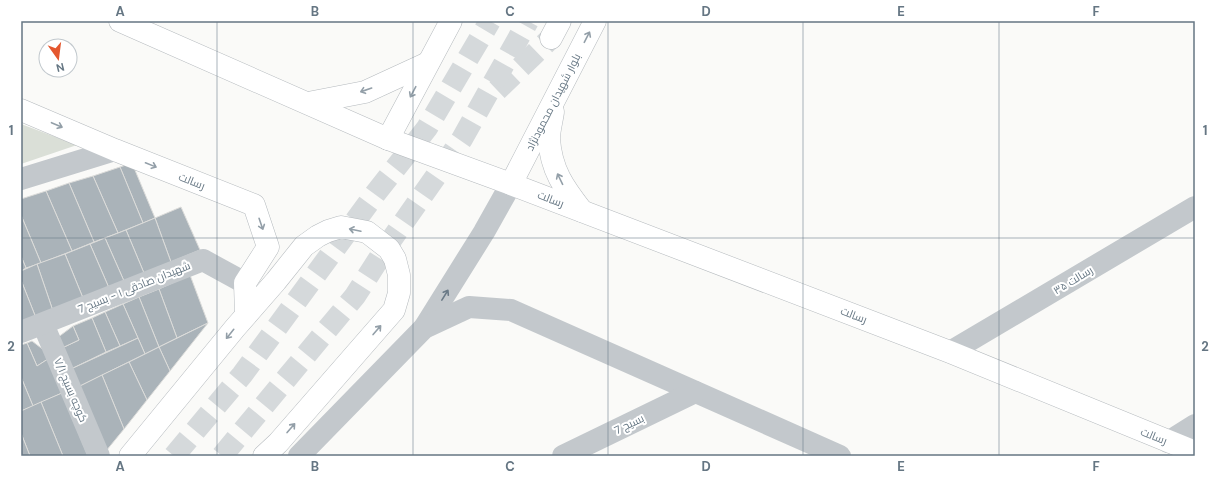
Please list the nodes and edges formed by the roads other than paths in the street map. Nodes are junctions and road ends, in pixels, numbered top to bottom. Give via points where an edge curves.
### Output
1 (452, 21) edge
2 (595, 21) edge
3 (129, 23) edge
4 (428, 63) junction
5 (554, 100) junction
6 (308, 103) junction
7 (21, 110) edge
8 (388, 139) junction
9 (115, 150) junction
10 (21, 179) edge
11 (511, 184) junction
12 (1195, 207) edge
13 (582, 211) junction
14 (245, 284) junction
15 (246, 315) junction
16 (42, 324) junction
17 (424, 328) junction
18 (21, 332) edge
19 (950, 352) junction
20 (695, 392) junction
21 (1195, 425) edge
22 (1168, 442) junction
23 (1195, 452) edge
24 (98, 456) edge
25 (130, 456) edge
26 (264, 456) edge
27 (299, 456) edge
28 (563, 456) edge
29 (840, 456) edge

1 - 4 main road
5 -> 2 main road, بلوار شهیدان محمودنژاد
3 - 6 main road
4 -> 6 main road via 365,92
4 -> 8 main road
5 - 11 main road, بلوار شهیدان محمودنژاد
13 -> 5 main road via 564,189 554,166 549,138
6 - 8 main road
7 -> 9 main road, رسالت
8 - 11 main road, رسالت
9 - 10 street
9 -> 14 main road, رسالت via 254,205 268,247
11 - 13 main road, رسالت
17 -> 11 street
12 - 19 street, رسالت ۳۵
13 - 19 main road, رسالت
14 - 15 main road
14 - 16 street, شهیدان صادقی ۱ - بسیج 7 via 203,260
15 -> 25 main road
26 -> 15 main road via 394,310 400,293 395,259 389,249 366,232 341,227 328,230 304,246
16 - 18 street, شهیدان صادقی ۱ - بسیج 7
16 - 24 street, کوچه بسیج ۷/۱
17 - 20 street via 469,307 511,310
17 - 27 street
19 - 22 main road, رسالت
20 - 28 street, بسیج 7
20 - 29 street
21 - 22 street
22 - 23 main road, رسالت

